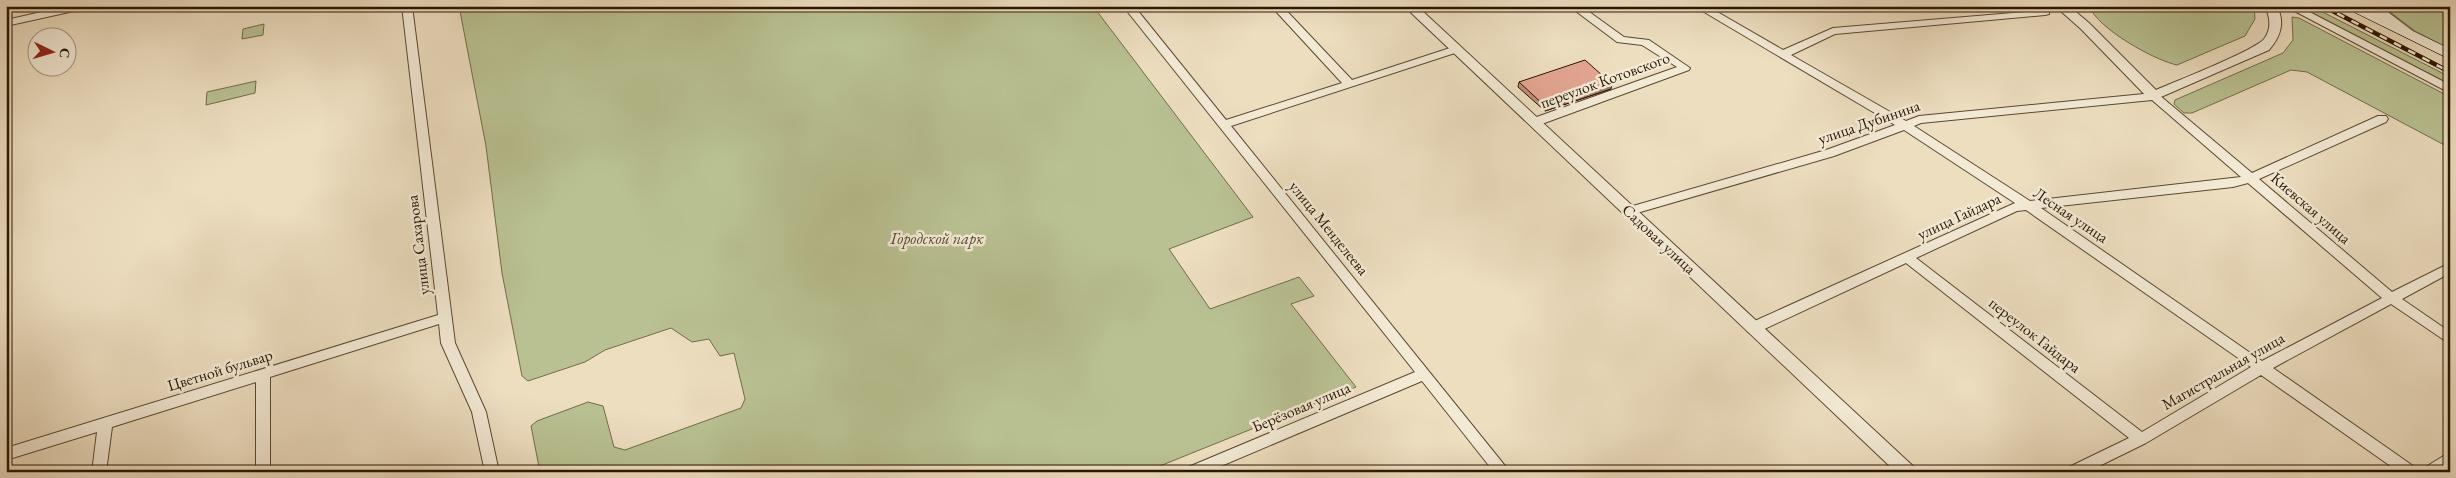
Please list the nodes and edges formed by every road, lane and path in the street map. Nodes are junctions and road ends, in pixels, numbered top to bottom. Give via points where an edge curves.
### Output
1 (83, 6) edge
2 (407, 6) edge
3 (1128, 6) edge
4 (1276, 6) edge
5 (1410, 6) edge
6 (1574, 6) edge
7 (1699, 6) edge
8 (2061, 6) edge
9 (2271, 6) edge
10 (2290, 6) edge
11 (2349, 6) edge
12 (2372, 6) edge
13 (2042, 9) edge
14 (6, 23) edge
15 (2429, 45) junction
16 (1457, 49) junction
17 (1783, 54) junction
18 (2450, 55) edge
19 (1349, 83) junction
20 (2450, 90) edge
21 (2154, 96) junction
22 (2382, 119) dead end
23 (1536, 122) junction
24 (1223, 125) junction
25 (1906, 125) junction
26 (2252, 178) junction
27 (2028, 206) junction
28 (1630, 211) junction
29 (1907, 257) junction
30 (2450, 267) edge
31 (2391, 298) junction
32 (444, 318) junction
33 (1753, 328) junction
34 (2450, 339) edge
35 (2261, 368) junction
36 (1425, 374) junction
37 (263, 375) junction
38 (105, 424) junction
39 (2141, 439) junction
40 (6, 454) edge
41 (2450, 458) edge
42 (98, 472) edge
43 (263, 472) edge
44 (492, 472) edge
45 (1191, 472) edge
46 (1503, 472) edge
47 (1908, 472) edge
48 (2072, 472) edge
49 (2412, 472) edge
50 (2429, 472) edge

1 - 14 street
2 - 32 street, улица Сахарова
3 - 24 street, улица Менделеева
4 - 19 street
5 - 16 street, Садовая улица
6 - 23 street, переулок Котовского via 1622,40 1645,42 1685,68
7 - 17 street, Лесная улица
8 - 21 street
9 - 21 street via 2276,30 2264,47
10 - 20 street
11 - 15 main road
12 - 15 street
13 - 17 street via 1833,31
15 - 18 main road
16 - 19 street
16 - 23 street, Садовая улица
17 - 25 street, Лесная улица
19 - 24 street
21 - 25 street, улица Дубинина via 1936,117
21 - 26 street, Киевская улица
22 - 26 street, улица Гайдара
23 - 28 street, Садовая улица
24 - 36 street, улица Менделеева
25 - 27 street, Лесная улица
25 - 28 street, улица Дубинина via 1830,153
26 - 27 street, улица Гайдара via 2198,188
26 - 31 street, Киевская улица
27 - 29 street, улица Гайдара via 2002,212
27 - 35 street, Лесная улица
28 - 33 street, Садовая улица
29 - 33 street, улица Гайдара
29 - 39 street, переулок Гайдара
30 - 31 street, Магистральная улица
31 - 34 street, Киевская улица
31 - 35 street, Магистральная улица
32 - 37 street, Цветной бульвар
32 - 44 street, улица Сахарова via 452,356 483,422
33 - 47 street, Садовая улица
35 - 39 street, Магистральная улица
35 - 49 street, Лесная улица
36 - 45 street, Берёзовая улица
36 - 46 street, улица Менделеева
37 - 38 street, Цветной бульвар
37 - 43 street
38 - 40 street, Цветной бульвар
38 - 42 street
39 - 48 street, Магистральная улица
41 - 50 street

